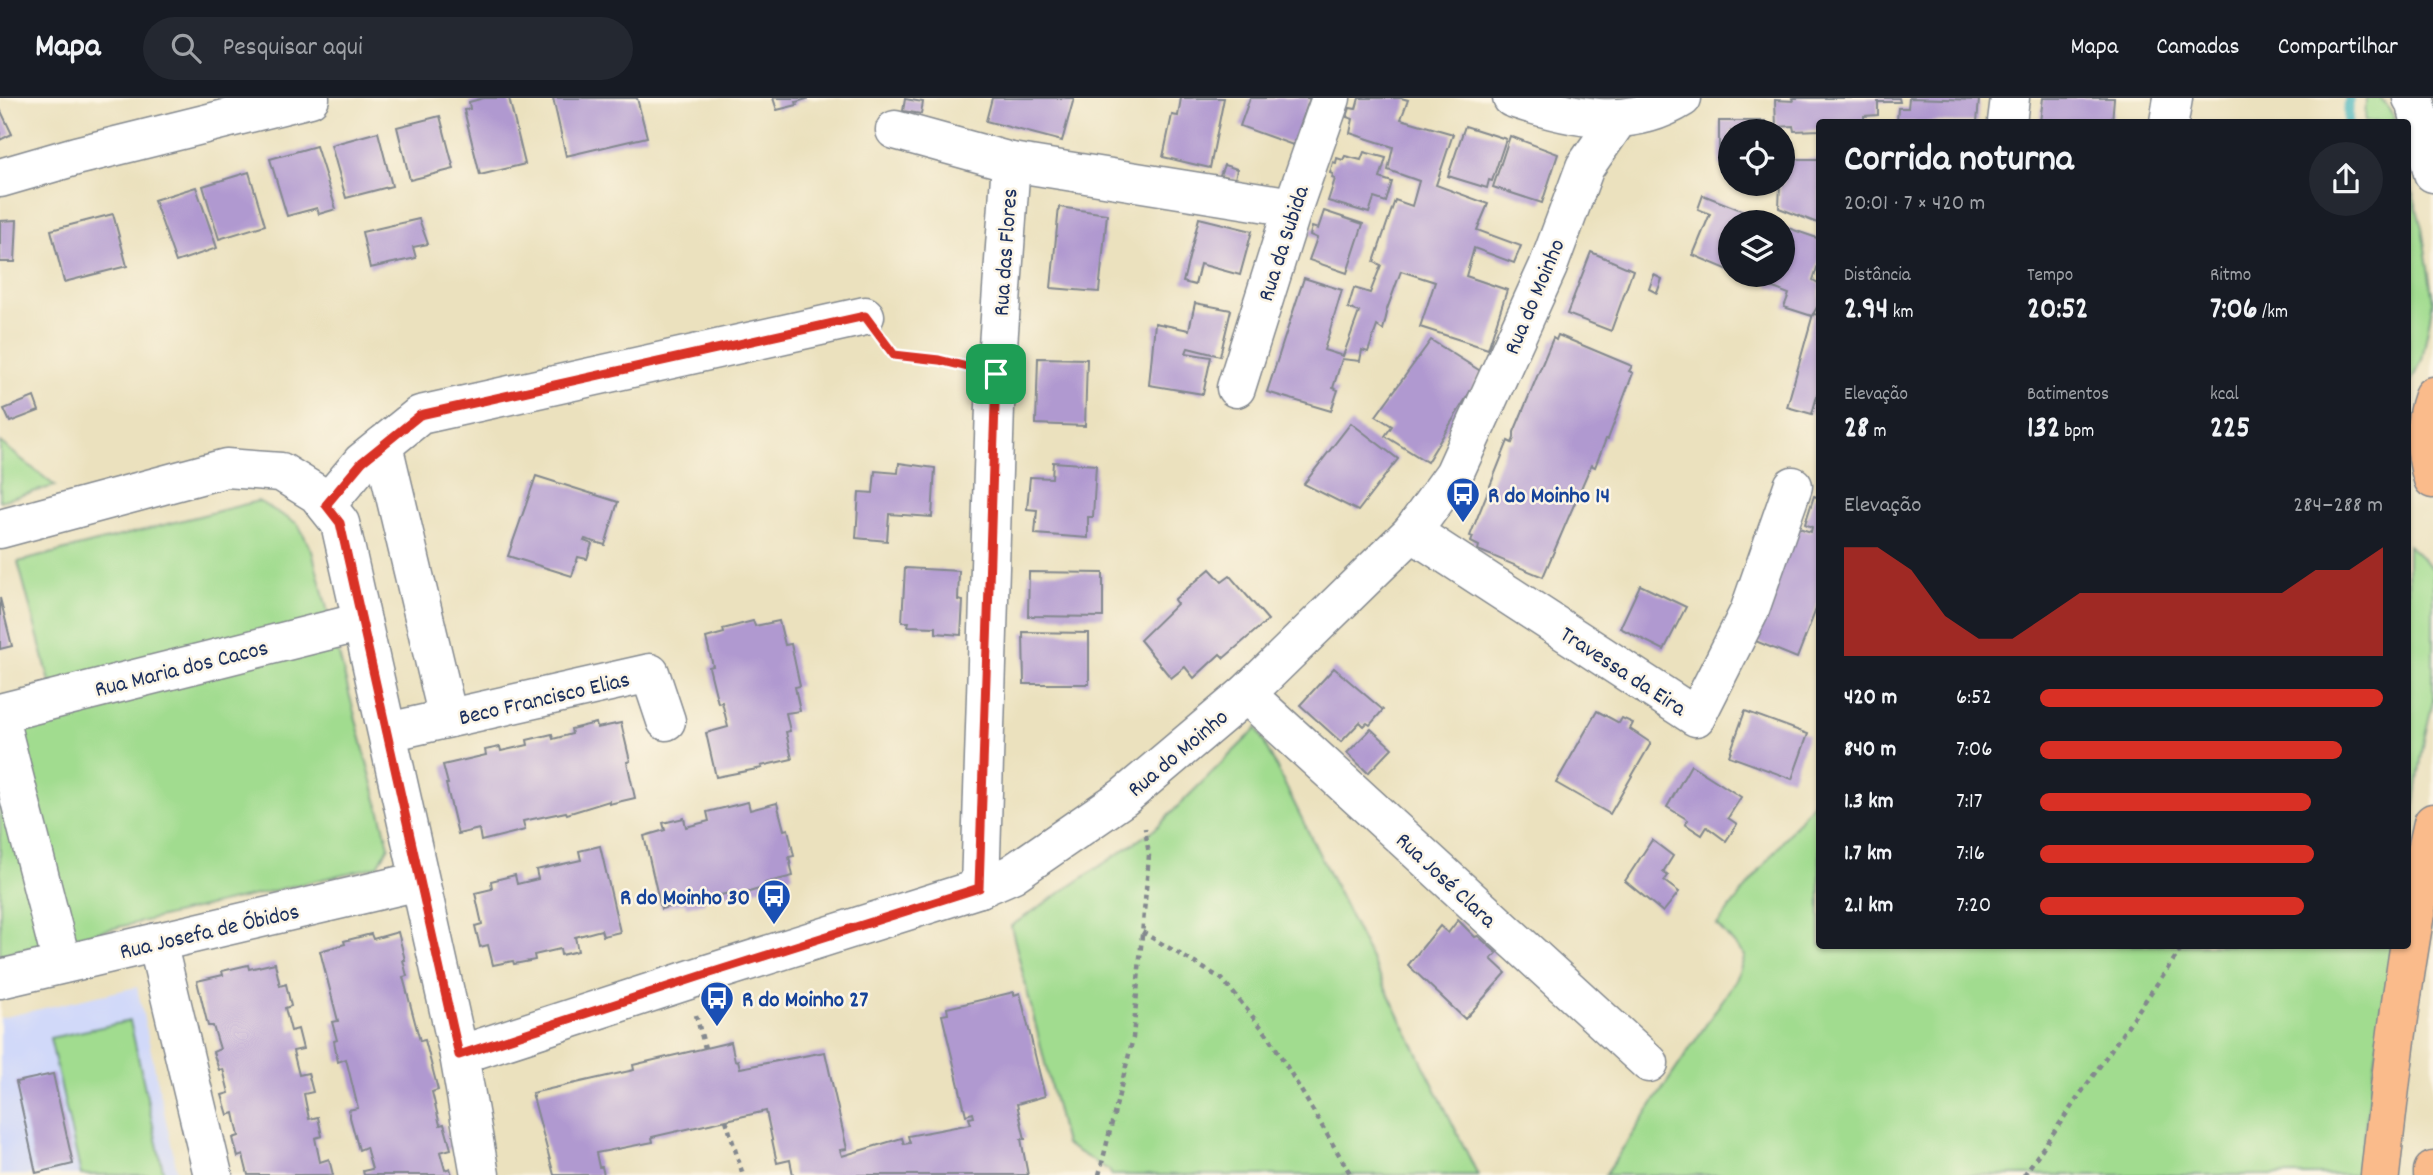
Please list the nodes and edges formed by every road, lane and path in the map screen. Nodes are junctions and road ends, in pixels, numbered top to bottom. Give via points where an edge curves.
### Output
1 (310, 98) edge
2 (1331, 98) edge
3 (1512, 98) edge
4 (2010, 98) edge
5 (2173, 98) edge
6 (2412, 98) edge
7 (1650, 106) edge
8 (2007, 119) edge
9 (2170, 119) edge
10 (895, 130) dead end
11 (1011, 162) junction
12 (2433, 173) edge
13 (0, 178) edge
14 (1293, 207) junction
15 (865, 316) joint
16 (996, 374) junction
17 (1236, 388) dead end
18 (2433, 396) edge
19 (383, 445) junction
20 (2433, 479) edge
21 (1793, 486) dead end
22 (326, 505) junction
23 (0, 529) edge
24 (1412, 532) junction
25 (362, 622) junction
26 (1246, 694) junction
27 (0, 713) edge
28 (448, 718) junction
29 (666, 721) dead end
30 (0, 722) edge
31 (388, 732) junction
32 (1119, 800) junction
33 (2433, 823) edge
34 (419, 881) junction
35 (979, 888) junction
36 (1142, 932) junction
37 (2411, 940) edge
38 (157, 942) junction
39 (2180, 949) edge
40 (2410, 949) edge
41 (62, 964) junction
42 (0, 979) edge
43 (459, 1055) junction
44 (1649, 1063) dead end
45 (726, 1120) dead end
46 (213, 1175) edge
47 (480, 1175) edge
48 (743, 1175) edge
49 (1098, 1175) edge
50 (1351, 1175) edge
51 (2024, 1175) edge
52 (2380, 1175) edge

1 - 13 street
2 - 14 street, Rua da Subida
3 - 7 street via 1584,118
4 - 8 street
5 - 9 street
6 - 12 street
7 - 24 street, Rua do Moinho via 1585,167 1548,267 1454,474
10 - 11 street, Rua das Flores
11 - 14 street, Rua das Flores
11 - 16 street, Rua das Flores
14 - 17 street, Rua da Subida
15 - 16 path via 894,355
15 - 19 street via 420,415
16 - 35 street, Rua das Flores
18 - 20 main road via 2425,454
19 - 22 street via 362,462
19 - 28 street
21 - 24 street, Travessa da Eira via 1749,612 1696,717
22 - 23 street via 317,494 281,472 226,468
22 - 25 street via 340,523
24 - 26 street, Rua do Moinho
25 - 27 street, Rua Maria dos Cacos
25 - 31 street
26 - 32 street, Rua do Moinho
26 - 44 street, Rua José Clara
28 - 29 street, Beco Francisco Elias via 650,673
28 - 31 street, Beco Francisco Elias
30 - 41 street
31 - 34 street
32 - 35 street, Rua do Moinho via 1012,874
32 - 36 path via 1144,821 1149,855
33 - 37 main road
34 - 38 street, Rua Josefa de Óbidos
34 - 43 street
35 - 43 street, Rua do Moinho
36 - 49 path via 1133,1038
36 - 50 path via 1222,979 1270,1038
38 - 41 street, Rua Josefa de Óbidos
38 - 46 street
39 - 51 path
40 - 52 main road
41 - 42 street, Rua Josefa de Óbidos
43 - 47 street
45 - 48 path

